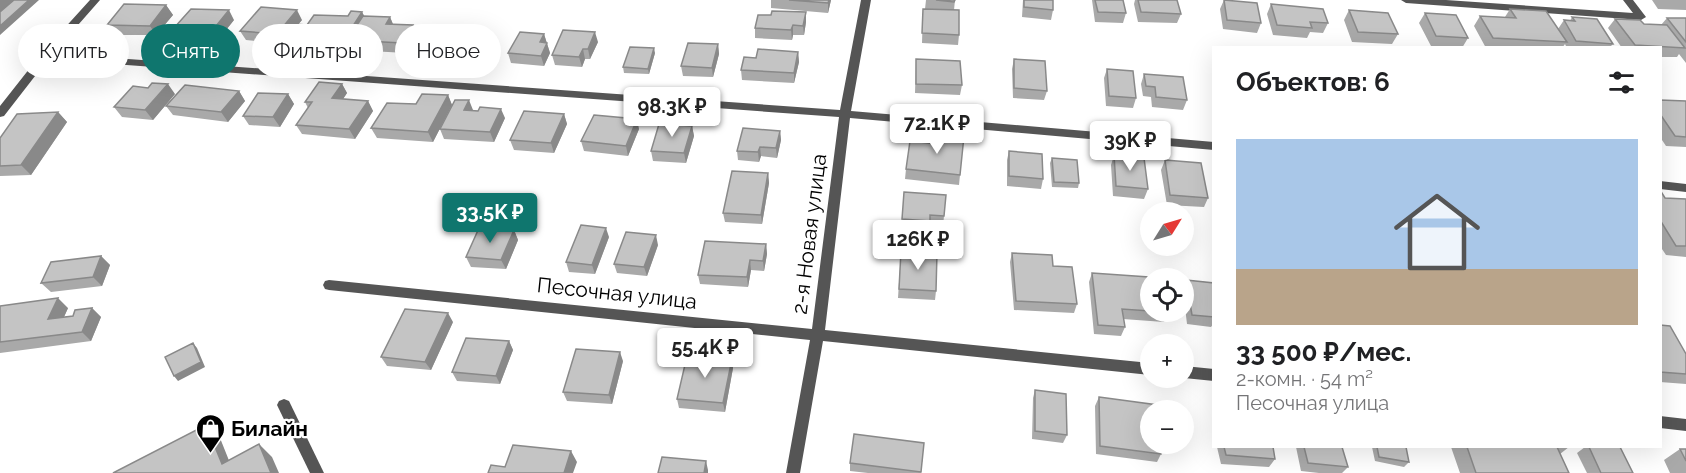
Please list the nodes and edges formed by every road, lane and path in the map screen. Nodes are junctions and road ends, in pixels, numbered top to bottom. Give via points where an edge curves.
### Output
1 (95, 0) edge
2 (866, 0) edge
3 (1406, 0) edge
4 (1628, 0) edge
5 (74, 24) edge
6 (129, 62) edge
7 (28, 78) edge
8 (0, 113) edge
9 (845, 114) junction
10 (1212, 146) edge
11 (1662, 185) edge
12 (1686, 188) edge
13 (329, 285) dead end
14 (818, 334) junction
15 (1140, 368) edge
16 (1194, 373) edge
17 (1212, 375) edge
18 (284, 405) dead end
19 (1662, 422) edge
20 (1686, 425) edge
21 (317, 473) edge
22 (793, 473) edge

1 - 5 street
2 - 9 street, 2-я Новая улица
3 - 4 street via 1641,17
6 - 9 street
7 - 8 street
9 - 10 street
9 - 14 street, 2-я Новая улица
11 - 12 street
13 - 14 street, Песочная улица
14 - 15 street, Песочная улица
14 - 22 street, 2-я Новая улица
16 - 17 street
18 - 21 street
19 - 20 street

